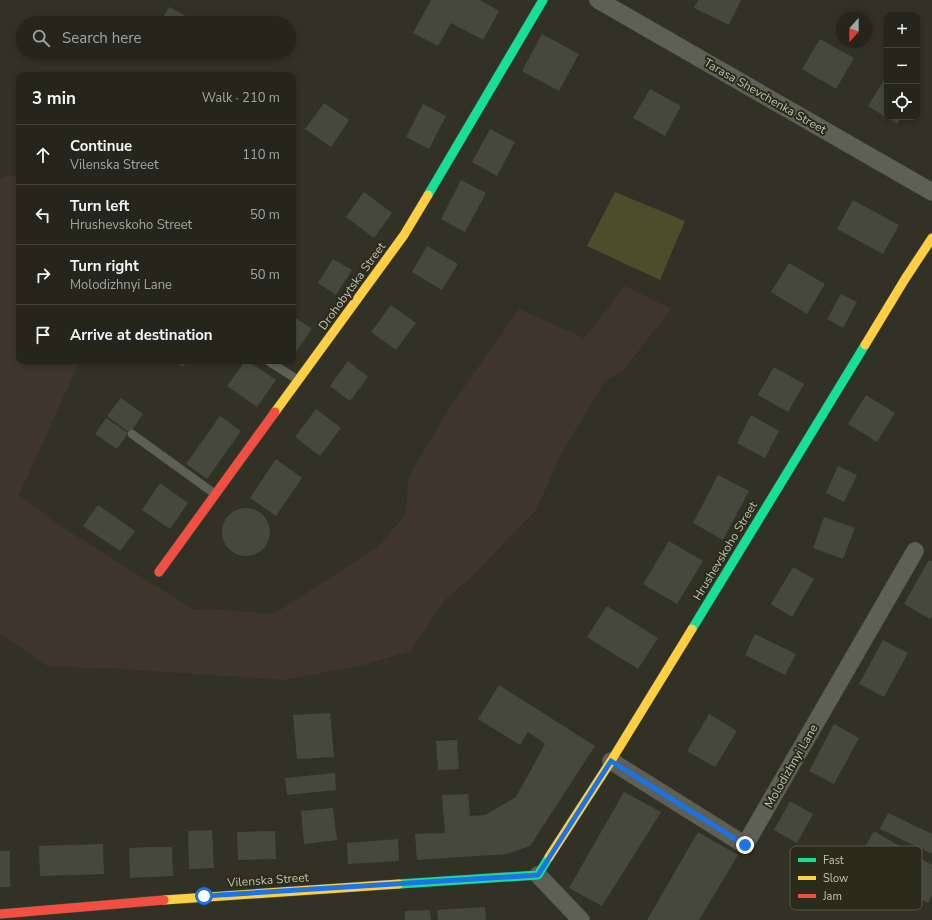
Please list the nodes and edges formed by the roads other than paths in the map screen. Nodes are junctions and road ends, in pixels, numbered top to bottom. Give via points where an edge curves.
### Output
1 (543, 0) edge
2 (598, 0) edge
3 (932, 192) edge
4 (932, 238) edge
5 (272, 364) edge
6 (298, 381) junction
7 (132, 434) dead end
8 (216, 494) junction
9 (915, 551) dead end
10 (159, 572) dead end
11 (611, 761) junction
12 (538, 875) junction
13 (0, 914) edge
14 (581, 920) edge

1 - 6 street, Drohobytska Street via 404,235
2 - 3 street, Tarasa Shevchenka Street
4 - 11 street, Hrushevskoho Street
5 - 6 lane
6 - 8 street, Drohobytska Street
7 - 8 lane
8 - 10 street, Drohobytska Street
9 - 11 street, Molodizhnyi Lane via 745,845
11 - 12 street, Hrushevskoho Street
12 - 13 street, Vilenska Street via 204,896
12 - 14 street

